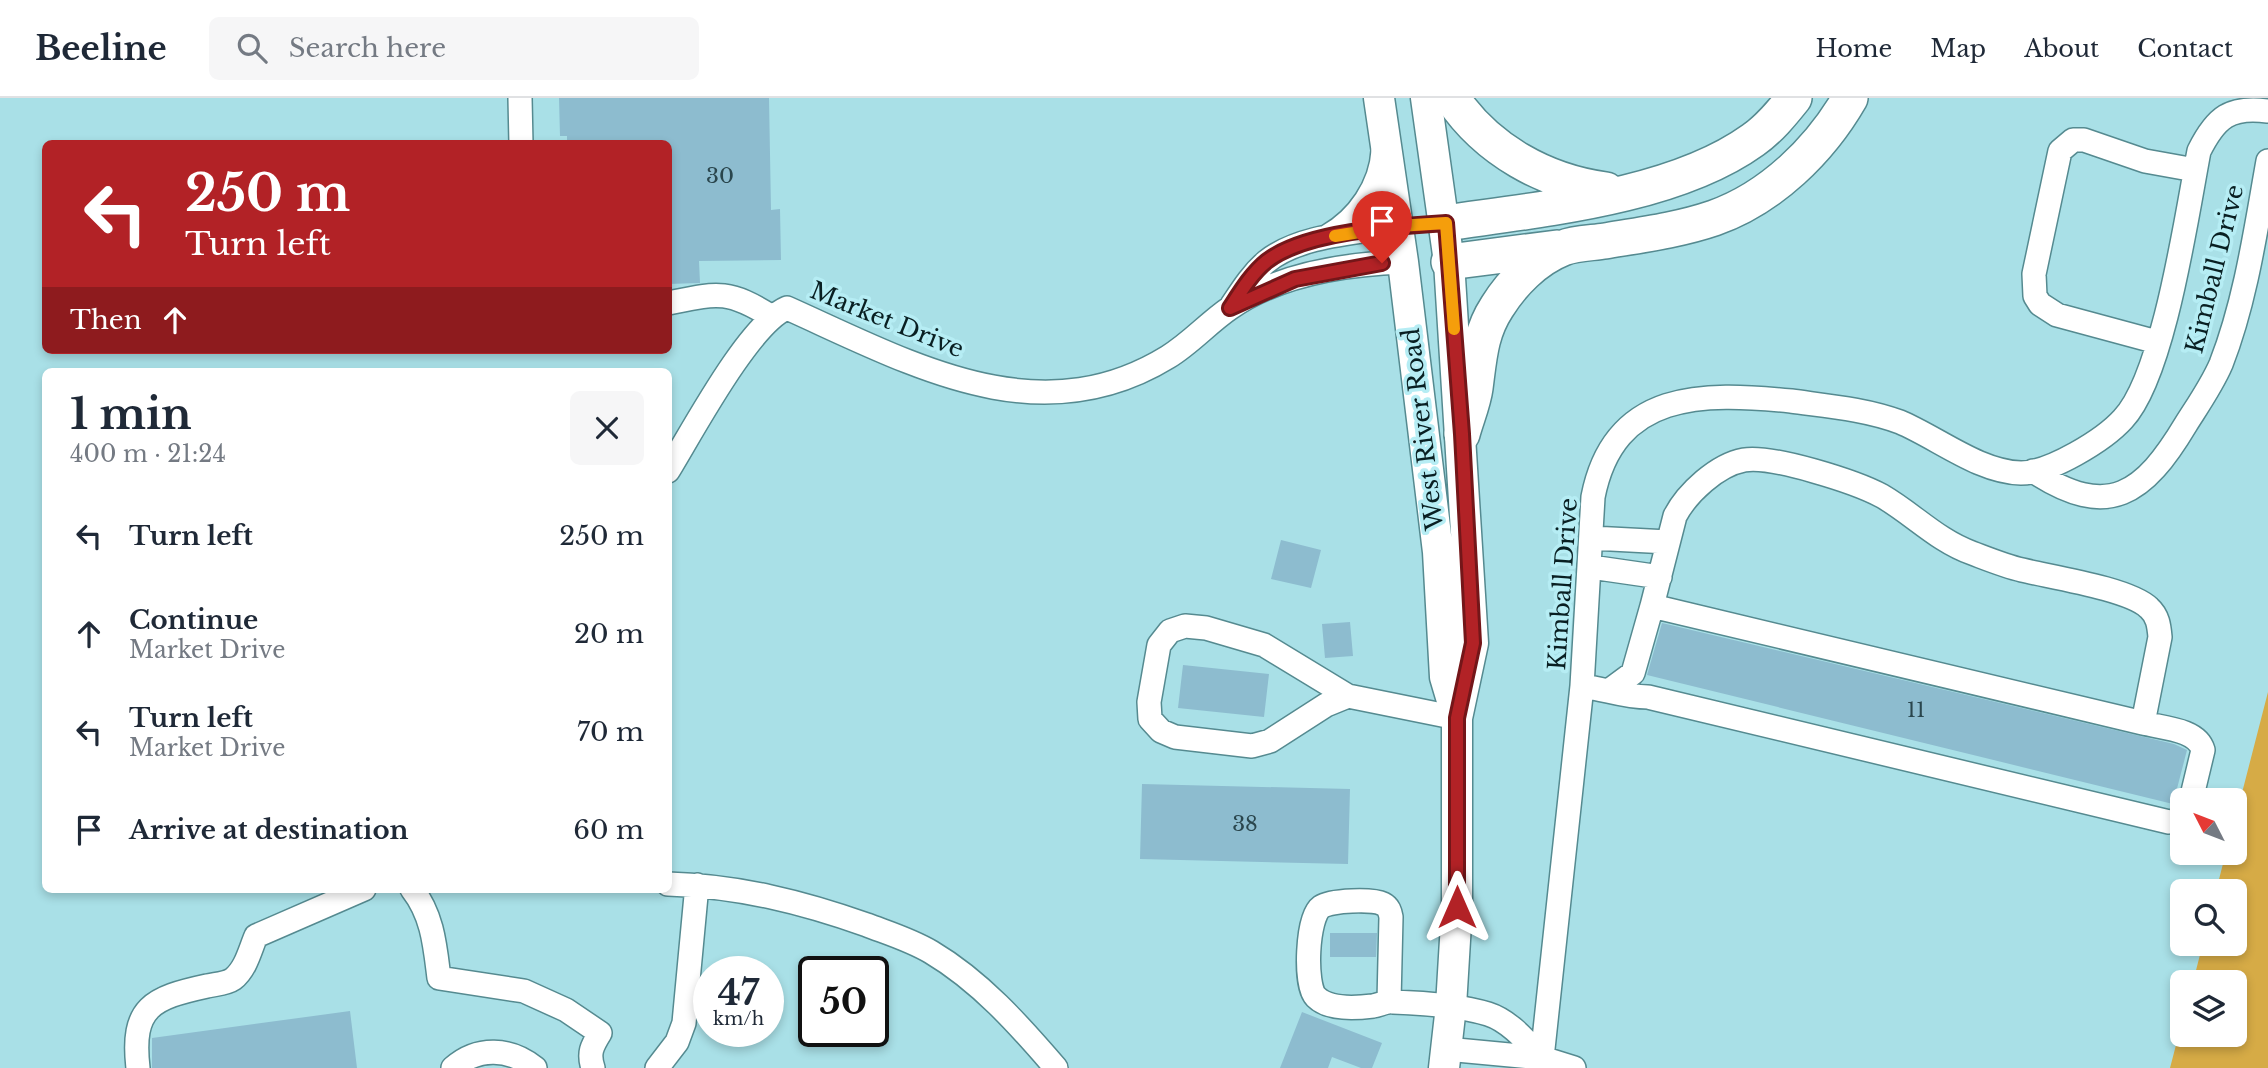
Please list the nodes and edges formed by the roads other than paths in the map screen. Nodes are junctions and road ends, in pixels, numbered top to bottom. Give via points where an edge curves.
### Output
1 (520, 98) edge
2 (1378, 98) edge
3 (1426, 98) edge
4 (1452, 98) edge
5 (1794, 98) edge
6 (1850, 98) edge
7 (2268, 111) edge
8 (1384, 138) junction
9 (521, 140) edge
10 (2268, 161) edge
11 (2195, 170) junction
12 (1623, 192) junction
13 (1446, 223) junction
14 (1397, 226) junction
15 (1321, 239) junction
16 (1563, 247) junction
17 (1403, 262) junction
18 (1449, 262) junction
19 (672, 302) edge
20 (1230, 308) junction
21 (772, 317) junction
22 (2157, 342) junction
23 (1462, 434) junction
24 (672, 465) edge
25 (2033, 471) junction
26 (1591, 537) junction
27 (1668, 541) junction
28 (1591, 567) junction
29 (1660, 577) junction
30 (1653, 606) junction
31 (1582, 686) junction
32 (1610, 690) junction
33 (1348, 696) junction
34 (1457, 718) junction
35 (2143, 723) junction
36 (2194, 788) edge
37 (2170, 822) edge
38 (672, 884) edge
39 (697, 885) junction
40 (355, 893) edge
41 (414, 893) edge
42 (1389, 1001) junction
43 (1451, 1006) junction
44 (1542, 1058) junction
45 (1445, 1059) edge
46 (138, 1068) edge
47 (453, 1068) edge
48 (535, 1068) edge
49 (593, 1068) edge
50 (657, 1068) edge
51 (1056, 1068) edge
52 (1574, 1068) edge

1 - 9 street
2 - 8 main road, West River Road
3 - 13 main road, West River Road
4 - 12 highway via 1476,126 1518,160 1562,181
5 - 12 highway via 1755,139 1730,155 1677,178
6 - 16 highway via 1837,120 1796,166 1762,195 1714,218
7 - 11 street via 2247,108 2219,120 2199,151
8 - 14 main road, West River Road
8 - 15 street, Market Drive via 1371,192 1346,224
10 - 25 street, Kimball Drive via 2246,277 2220,365 2164,460 2130,491 2109,496 2059,488
11 - 22 street
11 - 22 street via 2145,162 2084,140 2073,140 2060,151 2034,274 2035,296 2057,315
12 - 13 highway
13 - 14 main road
13 - 18 main road, West River Road
14 - 15 street, Market Drive
14 - 17 main road, West River Road
15 - 20 street, Market Drive via 1269,260
16 - 18 highway
16 - 23 highway via 1532,266 1496,309 1484,332
17 - 18 main road
17 - 20 street, Market Drive via 1305,276
17 - 34 main road, West River Road via 1438,552 1445,677
18 - 23 main road, West River Road
19 - 21 street via 727,294
20 - 21 street, Market Drive via 1188,344 1150,367 1102,387 1057,394 948,375 788,307
21 - 24 street, Market Drive via 744,350
22 - 25 street via 2140,391 2123,419 2083,449
23 - 34 main road, West River Road via 1473,643
25 - 26 street, Kimball Drive via 2021,473 1989,465 1898,422 1849,409 1742,396 1686,399 1651,413 1610,451 1596,481
26 - 27 street
26 - 28 street, Kimball Drive
27 - 29 street
27 - 35 street via 1682,504 1733,463 1780,464 1855,484 1898,506 1956,548 2017,569 2119,593 2149,607 2160,637
28 - 29 street
28 - 31 street, Kimball Drive
29 - 30 street
30 - 32 street via 1633,673
30 - 35 street
31 - 32 street
31 - 44 street, Kimball Drive
32 - 37 street via 1620,696 1648,697
33 - 33 street via 1270,741 1252,746 1175,737 1150,719 1159,645 1170,631 1185,626 1264,645
33 - 34 street
34 - 43 main road, West River Road via 1457,907
35 - 36 street via 2201,742
38 - 39 street
39 - 50 street via 684,1023 677,1042
39 - 51 street via 814,907 904,938 982,990
40 - 46 street via 256,936 246,962 230,982 178,992 154,1005 140,1020 134,1038
41 - 49 street via 433,929 439,978 524,991 566,1010 600,1033 589,1056
42 - 42 street via 1337,1007 1317,999 1309,986 1311,927 1322,905 1335,901 1382,903 1389,909
42 - 43 street
43 - 44 street via 1490,1015 1521,1036
43 - 45 main road, West River Road
44 - 45 street
44 - 52 street
47 - 48 street via 468,1058 499,1052

